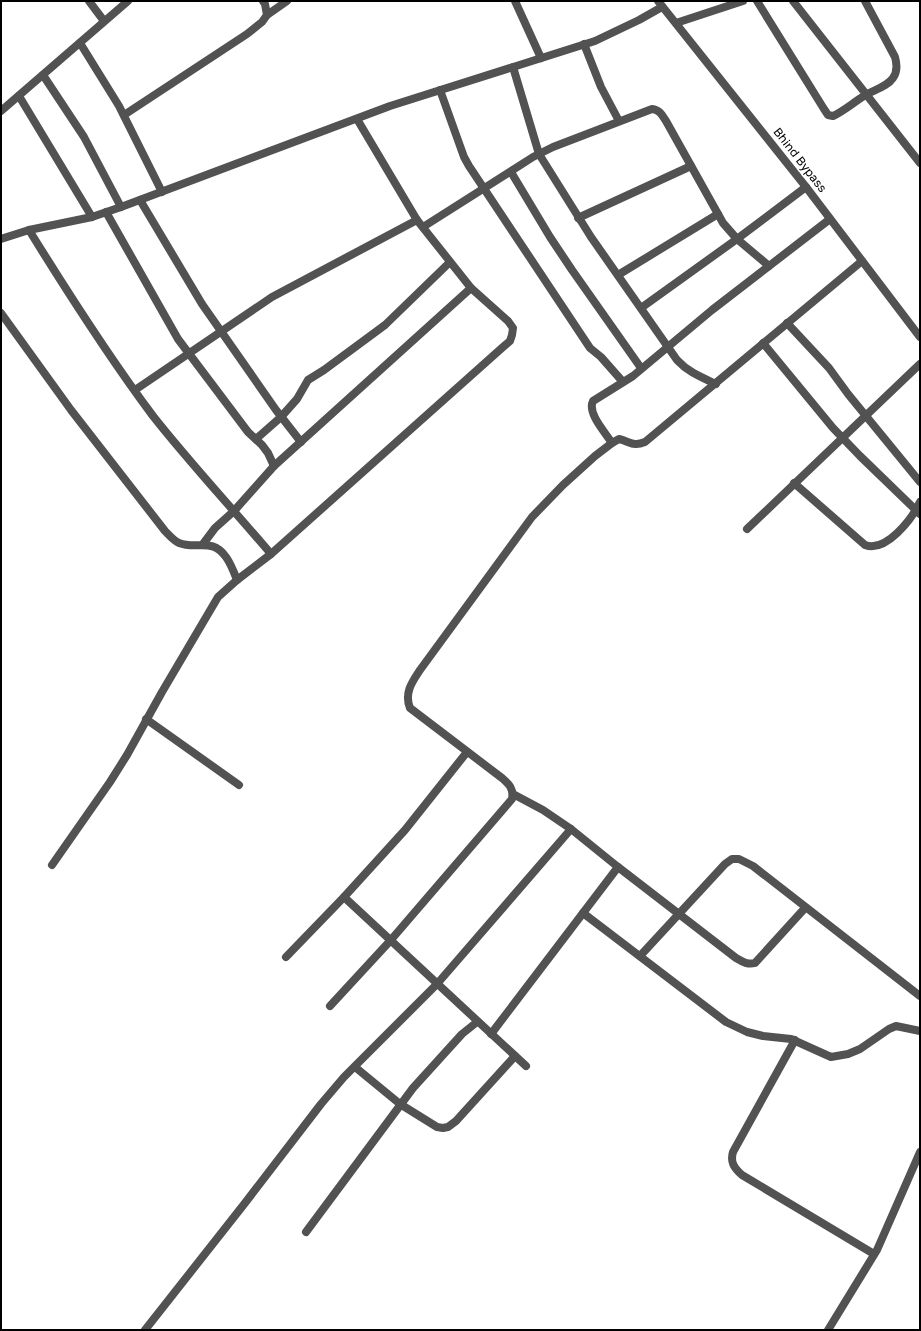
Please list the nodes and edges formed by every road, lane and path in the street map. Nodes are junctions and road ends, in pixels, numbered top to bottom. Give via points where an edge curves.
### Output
1 (89, 1) edge
2 (128, 1) edge
3 (262, 1) edge
4 (287, 1) edge
5 (515, 1) edge
6 (743, 1) edge
7 (756, 1) edge
8 (793, 1) edge
9 (865, 1) edge
10 (660, 4) edge
11 (267, 14) junction
12 (104, 21) junction
13 (676, 23) junction
14 (80, 43) junction
15 (584, 44) junction
16 (542, 58) junction
17 (513, 67) junction
18 (43, 75) junction
19 (440, 90) junction
20 (866, 94) junction
21 (19, 96) junction
22 (1, 111) edge
23 (124, 115) junction
24 (357, 119) junction
25 (619, 121) junction
26 (538, 154) junction
27 (920, 162) edge
28 (691, 166) junction
29 (510, 172) junction
30 (806, 187) junction
31 (484, 189) junction
32 (162, 192) junction
33 (140, 200) junction
34 (121, 207) junction
35 (106, 212) junction
36 (718, 214) junction
37 (92, 217) junction
38 (578, 218) junction
39 (418, 220) junction
40 (830, 220) junction
41 (423, 227) junction
42 (29, 230) junction
43 (1, 239) edge
44 (737, 239) junction
45 (862, 261) junction
46 (450, 262) junction
47 (769, 266) junction
48 (618, 275) junction
49 (471, 288) junction
50 (641, 308) junction
51 (1, 313) edge
52 (787, 323) junction
53 (221, 332) junction
54 (920, 337) edge
55 (763, 343) junction
56 (667, 346) junction
57 (188, 354) junction
58 (920, 364) edge
59 (641, 368) junction
60 (623, 382) junction
61 (716, 384) junction
62 (135, 390) junction
63 (865, 415) junction
64 (281, 417) junction
65 (842, 438) junction
66 (256, 439) junction
67 (301, 442) junction
68 (612, 442) junction
69 (274, 466) junction
70 (920, 482) edge
71 (794, 483) junction
72 (920, 502) edge
73 (234, 511) junction
74 (918, 513) edge
75 (747, 529) dead end
76 (203, 544) junction
77 (271, 554) junction
78 (237, 580) junction
79 (146, 719) junction
80 (467, 752) junction
81 (239, 785) dead end
82 (513, 794) junction
83 (571, 829) junction
84 (52, 864) dead end
85 (618, 867) junction
86 (344, 897) junction
87 (805, 908) junction
88 (583, 913) junction
89 (679, 914) junction
90 (390, 940) junction
91 (640, 956) junction
92 (286, 957) dead end
93 (437, 984) junction
94 (920, 996) edge
95 (330, 1006) dead end
96 (477, 1022) junction
97 (920, 1031) edge
98 (491, 1034) junction
99 (795, 1040) junction
100 (514, 1056) junction
101 (526, 1066) dead end
102 (354, 1067) junction
103 (400, 1104) junction
104 (920, 1152) edge
105 (306, 1232) dead end
106 (874, 1254) junction
107 (145, 1330) edge
108 (828, 1330) edge

1 - 12 street
2 - 12 street
3 - 11 street
4 - 11 street
5 - 16 street
6 - 13 street
7 - 20 street via 828,115 839,113
8 - 20 street
9 - 20 street via 897,64 896,72 888,83
10 - 13 street, Bhind Bypass
10 - 15 street via 639,20
11 - 23 street via 262,22 247,34
12 - 14 street
13 - 30 street, Bhind Bypass
14 - 18 street
14 - 23 street
15 - 16 street
15 - 25 street via 601,88
16 - 17 street
17 - 19 street
17 - 26 street
18 - 21 street
18 - 34 street via 84,137
19 - 24 street
19 - 31 street via 464,157
20 - 27 street
21 - 22 street
21 - 37 street
23 - 32 street
24 - 32 street
24 - 39 street
25 - 26 street
25 - 28 street via 646,110 657,110 662,114
26 - 29 street
26 - 38 street
28 - 36 street
28 - 38 street
29 - 31 street
29 - 59 street via 565,260
30 - 40 street, Bhind Bypass
30 - 44 street
31 - 41 street
31 - 60 street via 590,348
32 - 33 street
33 - 34 street
33 - 53 street
34 - 35 street
35 - 37 street
35 - 57 street
36 - 44 street via 723,224
36 - 48 street
37 - 42 street
38 - 48 street
39 - 41 street
39 - 53 street via 272,297
40 - 45 street, Bhind Bypass
40 - 47 street
41 - 46 street
42 - 43 street
42 - 62 street via 85,319
44 - 47 street
44 - 50 street
45 - 52 street
45 - 54 street, Bhind Bypass
46 - 49 street
46 - 64 street via 385,325 308,380 297,399
47 - 56 street
48 - 50 street
49 - 67 street
49 - 77 street via 508,321 513,328 510,341
50 - 56 street
51 - 76 street via 71,410 165,531 180,544
52 - 55 street
52 - 63 street via 829,368
53 - 57 street
53 - 64 street
55 - 61 street
55 - 65 street
56 - 59 street
56 - 61 street via 685,368
57 - 62 street
57 - 66 street
58 - 63 street
59 - 60 street
60 - 68 street via 597,398 591,405 593,415
61 - 68 street via 645,442 638,445 619,439
62 - 73 street via 164,430
63 - 65 street
63 - 70 street
64 - 66 street
64 - 67 street
65 - 71 street
65 - 74 street
66 - 69 street via 268,453
67 - 69 street
68 - 80 street via 532,516 410,686 410,708
69 - 73 street
71 - 74 street via 870,547 888,541
71 - 75 street
72 - 74 street
73 - 76 street via 215,528
73 - 77 street
76 - 78 street via 215,547 226,556
77 - 78 street
78 - 79 street via 212,606
79 - 81 street
79 - 84 street via 110,782
80 - 82 street via 502,778 511,787
80 - 86 street via 405,830
82 - 83 street
82 - 90 street via 512,799
83 - 85 street
83 - 93 street
85 - 88 street
85 - 89 street
86 - 90 street
86 - 92 street
87 - 89 street via 765,874 739,859 732,859
87 - 89 street via 762,957 750,964 736,958
87 - 94 street
88 - 91 street
88 - 98 street
89 - 91 street
90 - 93 street
90 - 95 street
91 - 99 street via 726,1022 747,1032
93 - 96 street
93 - 102 street
96 - 98 street
96 - 103 street via 462,1034
97 - 99 street via 896,1026 860,1049 831,1057
98 - 100 street
99 - 106 street via 732,1152 733,1164 742,1174
100 - 101 street
100 - 103 street via 464,1113 448,1127 437,1127
102 - 103 street
102 - 107 street via 320,1104 246,1203
103 - 105 street
104 - 106 street
106 - 108 street

